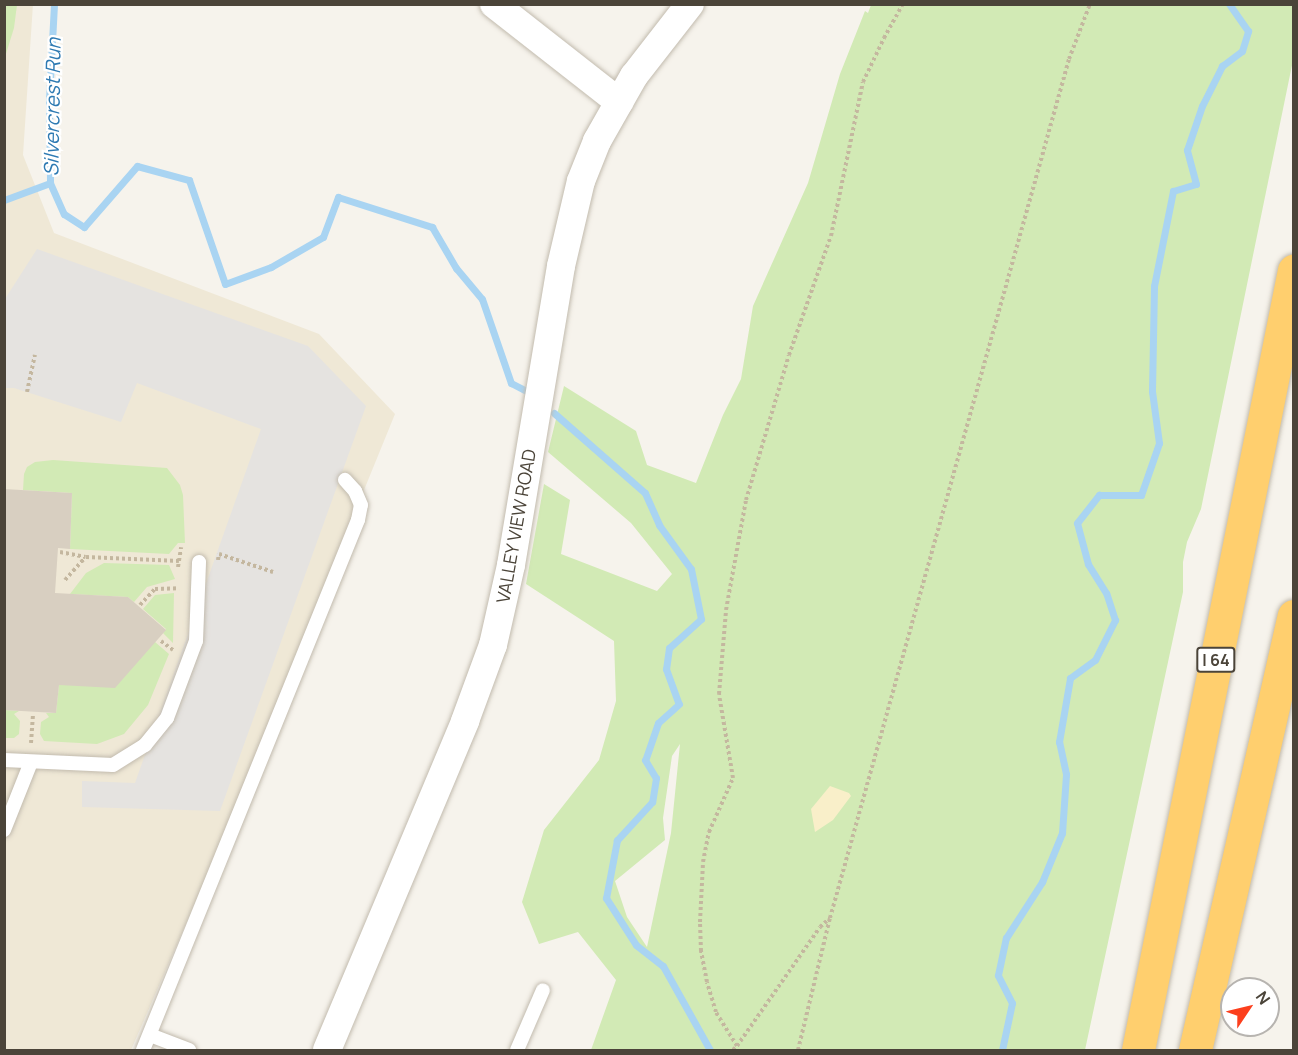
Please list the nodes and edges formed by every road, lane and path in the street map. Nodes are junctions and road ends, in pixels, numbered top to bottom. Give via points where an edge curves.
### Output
1 (494, 4) edge
2 (690, 4) edge
3 (903, 4) edge
4 (1090, 4) edge
5 (618, 102) junction
6 (1293, 270) edge
7 (35, 355) dead end
8 (27, 392) dead end
9 (345, 480) dead end
10 (181, 547) dead end
11 (60, 552) dead end
12 (219, 554) dead end
13 (86, 557) junction
14 (178, 561) junction
15 (199, 562) dead end
16 (178, 570) dead end
17 (273, 572) dead end
18 (179, 579) dead end
19 (65, 580) dead end
20 (179, 588) junction
21 (179, 596) dead end
22 (140, 605) dead end
23 (1293, 616) edge
24 (161, 641) dead end
25 (174, 642) dead end
26 (173, 650) junction
27 (171, 658) dead end
28 (33, 714) dead end
29 (22, 743) dead end
30 (31, 743) junction
31 (42, 744) dead end
32 (4, 760) edge
33 (31, 762) junction
34 (4, 830) edge
35 (830, 918) junction
36 (543, 990) dead end
37 (150, 1035) junction
38 (737, 1046) junction
39 (143, 1050) edge
40 (189, 1050) edge
41 (327, 1050) edge
42 (517, 1050) edge
43 (733, 1050) edge
44 (798, 1050) edge
45 (1138, 1050) edge
46 (1195, 1050) edge

1 - 5 street
2 - 5 street, VALLEY VIEW ROAD
3 - 38 path via 863,82 831,236 789,355 746,500 726,610 718,694 733,778 709,832 700,922 701,951 716,1012
4 - 35 path via 1065,70
5 - 41 street, VALLEY VIEW ROAD via 597,141 571,219 511,565 493,645
6 - 45 highway, I 64
7 - 8 path
9 - 37 lane via 361,505 358,520
10 - 14 path
11 - 13 path
12 - 17 path
13 - 14 path
13 - 19 path
14 - 16 path
15 - 33 lane via 196,641 167,718 145,745 113,765
18 - 20 path
20 - 21 path
20 - 22 path via 155,589
23 - 46 highway
24 - 26 path
25 - 26 path
26 - 27 path
28 - 30 path
29 - 30 path
30 - 31 path
32 - 33 lane
33 - 34 lane
35 - 38 path
35 - 44 path
36 - 42 lane
37 - 39 lane
37 - 40 lane
38 - 43 path

